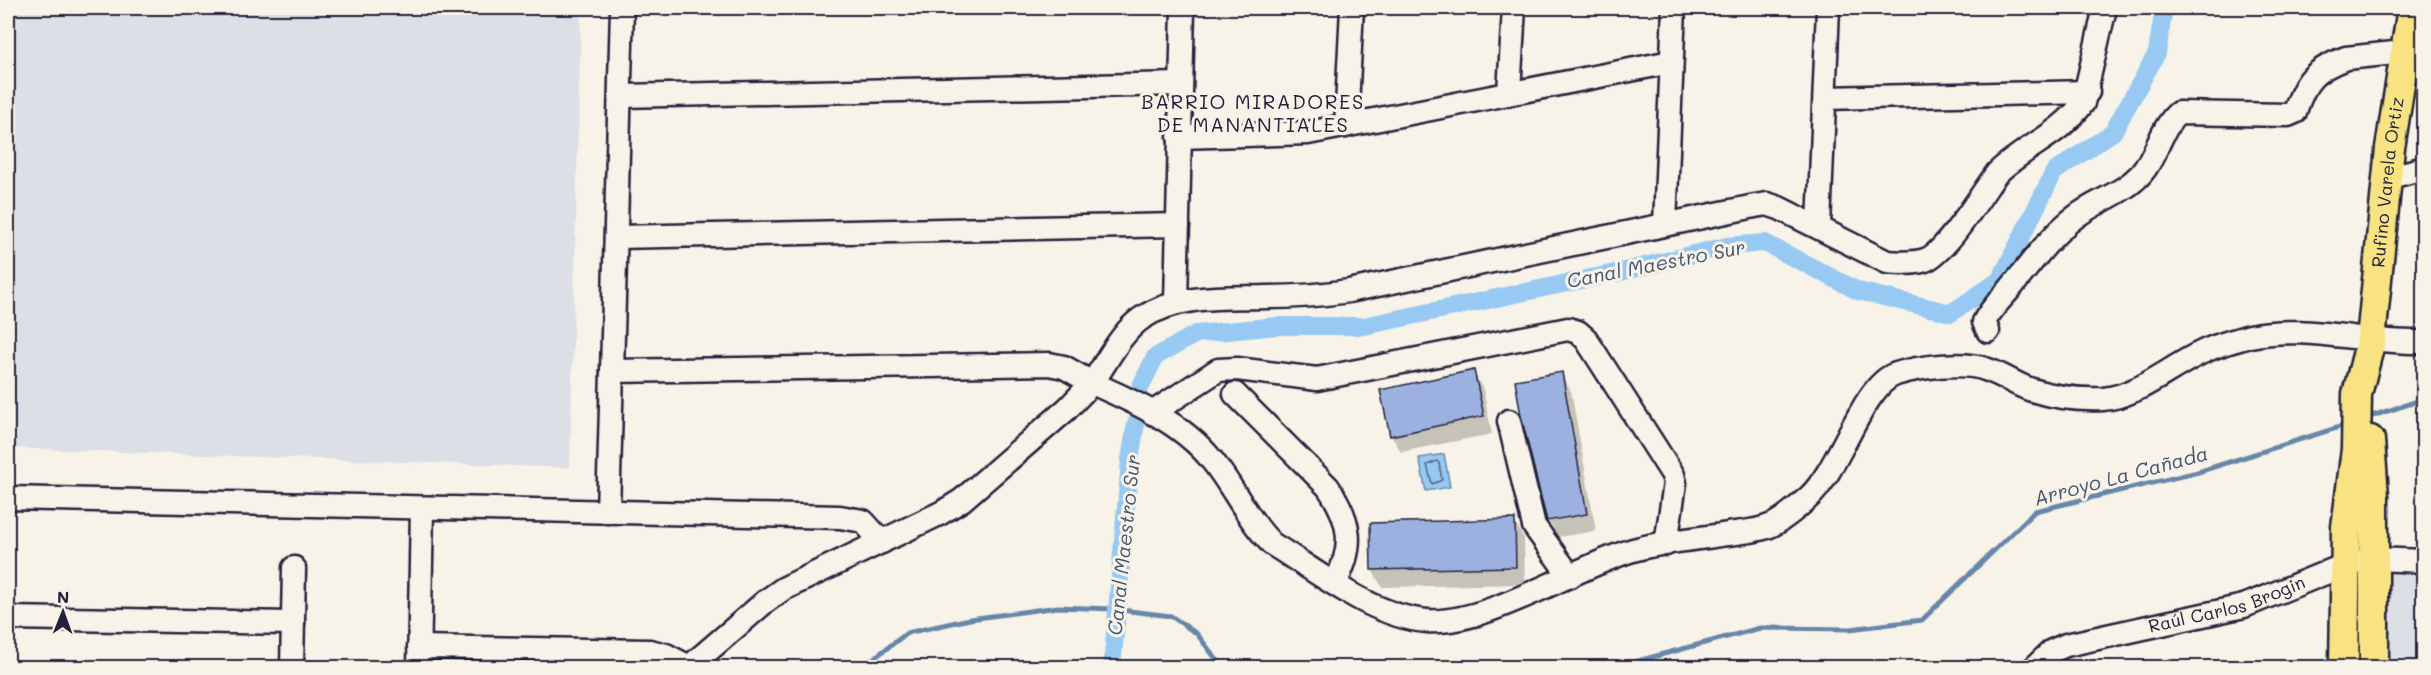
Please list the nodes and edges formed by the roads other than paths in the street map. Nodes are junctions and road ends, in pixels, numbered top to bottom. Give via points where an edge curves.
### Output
1 (622, 8) edge
2 (1183, 8) edge
3 (1352, 8) edge
4 (1514, 8) edge
5 (1674, 8) edge
6 (1828, 8) edge
7 (2105, 8) edge
8 (2412, 8) edge
9 (2404, 52) junction
10 (1671, 62) junction
11 (1181, 84) junction
12 (1509, 92) junction
13 (2088, 92) junction
14 (621, 96) junction
15 (1825, 98) junction
16 (1346, 126) junction
17 (1179, 137) junction
18 (2424, 168) edge
19 (2387, 178) junction
20 (1665, 224) junction
21 (1178, 225) junction
22 (1819, 226) junction
23 (617, 237) junction
24 (1176, 303) junction
25 (1988, 331) dead end
26 (2424, 342) edge
27 (2369, 348) junction
28 (612, 371) junction
29 (1092, 382) junction
30 (1236, 394) dead end
31 (1152, 413) junction
32 (1509, 421) dead end
33 (2363, 448) junction
34 (8, 498) edge
35 (422, 508) junction
36 (608, 512) junction
37 (882, 542) junction
38 (1666, 544) junction
39 (2374, 559) junction
40 (2424, 561) edge
41 (2345, 565) junction
42 (294, 568) dead end
43 (1570, 576) junction
44 (1335, 583) junction
45 (8, 618) edge
46 (293, 623) junction
47 (419, 657) edge
48 (2029, 660) edge
49 (688, 667) edge
50 (292, 668) edge
51 (2344, 668) edge
52 (2374, 668) edge

1 - 14 street
2 - 11 street
3 - 16 street
4 - 12 street
5 - 10 street
6 - 15 street
7 - 13 street
8 - 9 main road, Rufino Varela Ortiz
9 - 19 main road, Rufino Varela Ortiz
9 - 25 street via 2337,61 2308,79 2295,112 2288,115 2178,112 2138,177 2078,215 2026,267 1989,313 1984,322
10 - 12 street
10 - 20 street
11 - 14 street
11 - 17 street
12 - 16 street
13 - 15 street
13 - 22 street via 2074,116 1997,173 1940,252 1926,260 1887,262
14 - 23 street
15 - 22 street
16 - 17 street via 1285,135
17 - 21 street
18 - 19 street
19 - 27 main road, Rufino Varela Ortiz
20 - 22 street via 1767,204
20 - 24 street via 1349,291
21 - 23 street
21 - 24 street
23 - 28 street
24 - 29 street via 1141,319
26 - 27 street
27 - 33 main road, Rufino Varela Ortiz
27 - 38 street via 2288,333 2265,333 2207,350 2135,389 2108,399 2084,400 2032,390 1971,366 1918,368 1881,382 1820,486 1775,524
28 - 29 street via 1049,364 1064,367
28 - 36 street
29 - 31 street
29 - 37 street via 1067,409 962,500
30 - 44 street via 1328,487 1339,504 1348,526 1348,550
31 - 38 street via 1218,370 1317,379 1569,329 1586,339 1673,475
31 - 44 street via 1194,441 1210,458 1258,531
32 - 43 street via 1534,526
33 - 39 main road via 2374,496
33 - 41 main road via 2346,527
34 - 35 street
35 - 36 street
35 - 47 street
36 - 37 street via 850,517 863,521
37 - 49 street via 783,589
38 - 43 street via 1633,550
39 - 40 street, Raúl Carlos Brogin
39 - 41 street, Raúl Carlos Brogin
39 - 52 main road
41 - 48 street, Raúl Carlos Brogin via 2244,606 2066,645
41 - 51 main road
42 - 46 street
43 - 44 street via 1488,610 1455,620 1428,621 1377,608
45 - 46 street
46 - 50 street
47 - 49 street via 651,651

